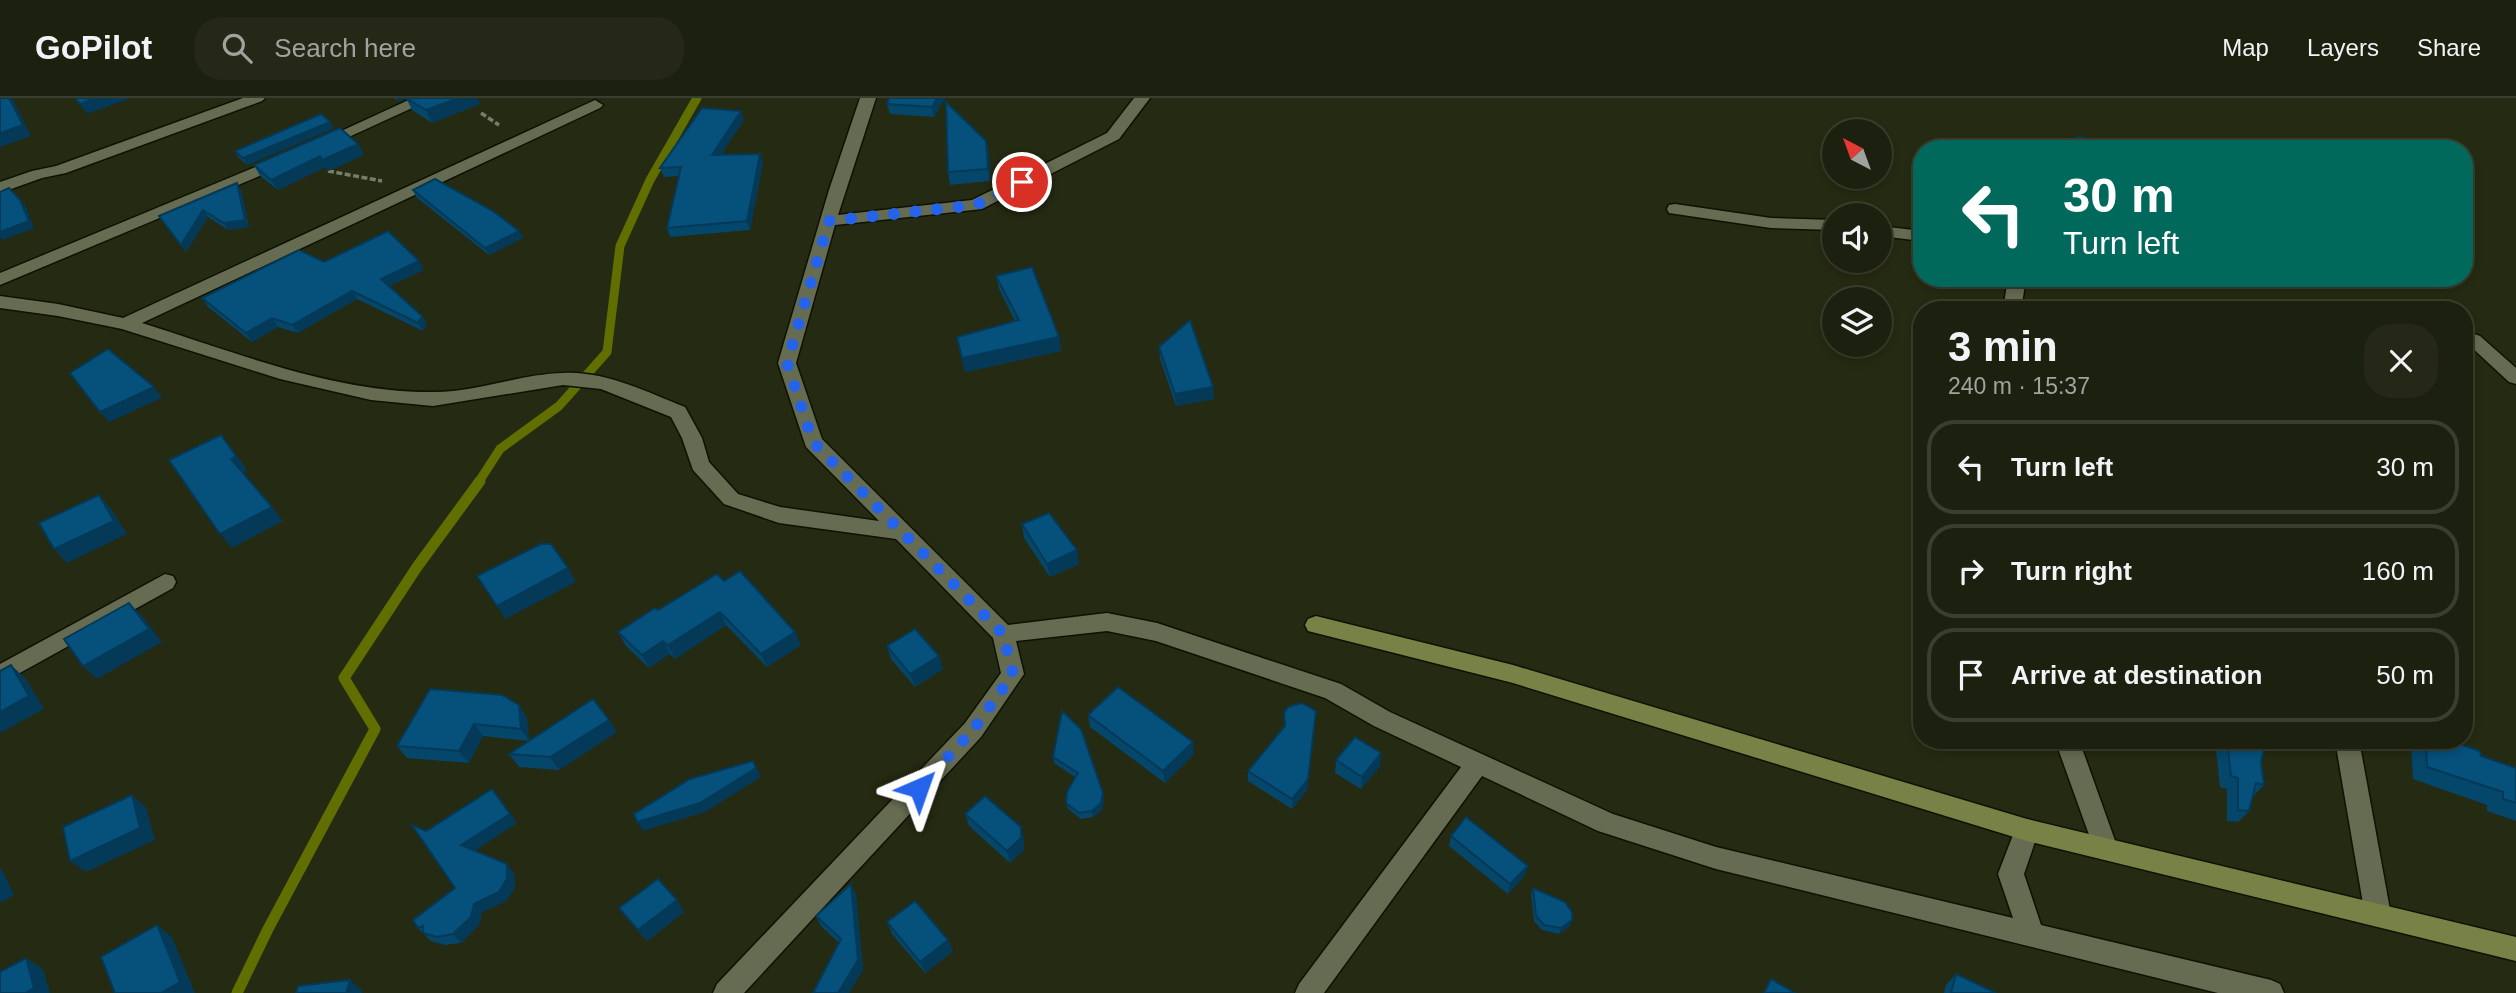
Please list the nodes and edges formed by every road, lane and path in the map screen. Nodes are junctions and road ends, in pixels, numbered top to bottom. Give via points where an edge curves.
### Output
1 (257, 98) edge
2 (426, 98) edge
3 (869, 98) edge
4 (1142, 98) edge
5 (595, 105) dead end
6 (328, 171) edge
7 (0, 188) edge
8 (399, 195) junction
9 (1675, 209) dead end
10 (829, 221) junction
11 (1822, 225) edge
12 (1892, 232) edge
13 (1913, 235) edge
14 (0, 279) edge
15 (0, 302) edge
16 (125, 324) junction
17 (2474, 340) dead end
18 (2516, 378) edge
19 (902, 532) junction
20 (165, 582) dead end
21 (1316, 625) dead end
22 (1003, 634) junction
23 (0, 675) edge
24 (2070, 749) edge
25 (2349, 749) edge
26 (1478, 763) junction
27 (2027, 830) junction
28 (2106, 849) junction
29 (2378, 915) junction
30 (2031, 933) junction
31 (2516, 949) edge
32 (726, 993) edge
33 (1308, 993) edge
34 (2271, 993) edge

1 - 7 street
2 - 14 street
3 - 10 street
4 - 10 street via 1113,136 976,205
5 - 8 street
6 - 8 path via 380,179
8 - 16 street
9 - 11 street via 1772,223
10 - 19 street via 787,363 813,442
12 - 13 street
15 - 16 street
16 - 19 street via 287,375 371,394 433,399 563,379 601,383 678,412 699,465 731,499 779,515
17 - 18 street
19 - 22 street
20 - 23 street
21 - 27 street via 1513,674
22 - 26 street via 1107,622 1157,632 1332,691
22 - 32 street via 1013,674 973,730
24 - 28 street
25 - 29 street
26 - 30 street via 1607,823 1716,858
26 - 33 street
27 - 28 street
27 - 30 street via 2011,874
28 - 29 street
29 - 31 street
30 - 34 street

